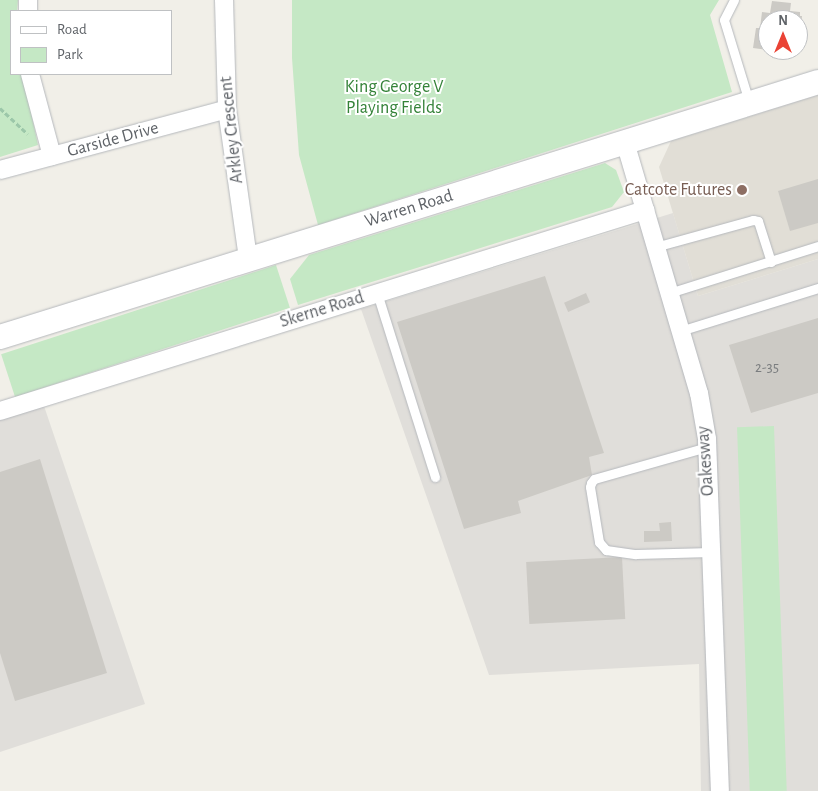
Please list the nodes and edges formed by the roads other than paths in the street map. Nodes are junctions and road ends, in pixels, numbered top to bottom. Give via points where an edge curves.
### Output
1 (224, 0) edge
2 (734, 0) edge
3 (30, 75) edge
4 (818, 82) edge
5 (749, 102) junction
6 (227, 109) junction
7 (625, 142) junction
8 (52, 156) junction
9 (0, 170) edge
10 (645, 210) junction
11 (818, 246) edge
12 (656, 247) junction
13 (248, 260) junction
14 (771, 262) junction
15 (818, 288) edge
16 (669, 292) junction
17 (377, 293) junction
18 (680, 331) junction
19 (0, 337) edge
20 (0, 412) edge
21 (707, 447) junction
22 (435, 477) dead end
23 (711, 552) junction
24 (720, 791) edge

1 - 6 street, Arkley Crescent
2 - 5 lane via 724,20
3 - 8 street
4 - 5 street, Warren Road
5 - 7 street, Warren Road
6 - 8 street, Garside Drive
6 - 13 street, Arkley Crescent
7 - 10 street, Oakesway
7 - 13 street, Warren Road
8 - 9 street, Garside Drive
10 - 12 street, Oakesway
10 - 17 street, Skerne Road
11 - 14 lane
12 - 14 lane via 753,220 758,221
12 - 16 street, Oakesway
13 - 19 street, Warren Road
14 - 16 lane
15 - 18 lane
16 - 18 street, Oakesway
17 - 20 street, Skerne Road
17 - 22 lane
18 - 21 street, Oakesway via 699,393
21 - 23 street, Oakesway
21 - 23 lane via 594,480 590,488 599,542 606,550 636,554
23 - 24 street, Oakesway

